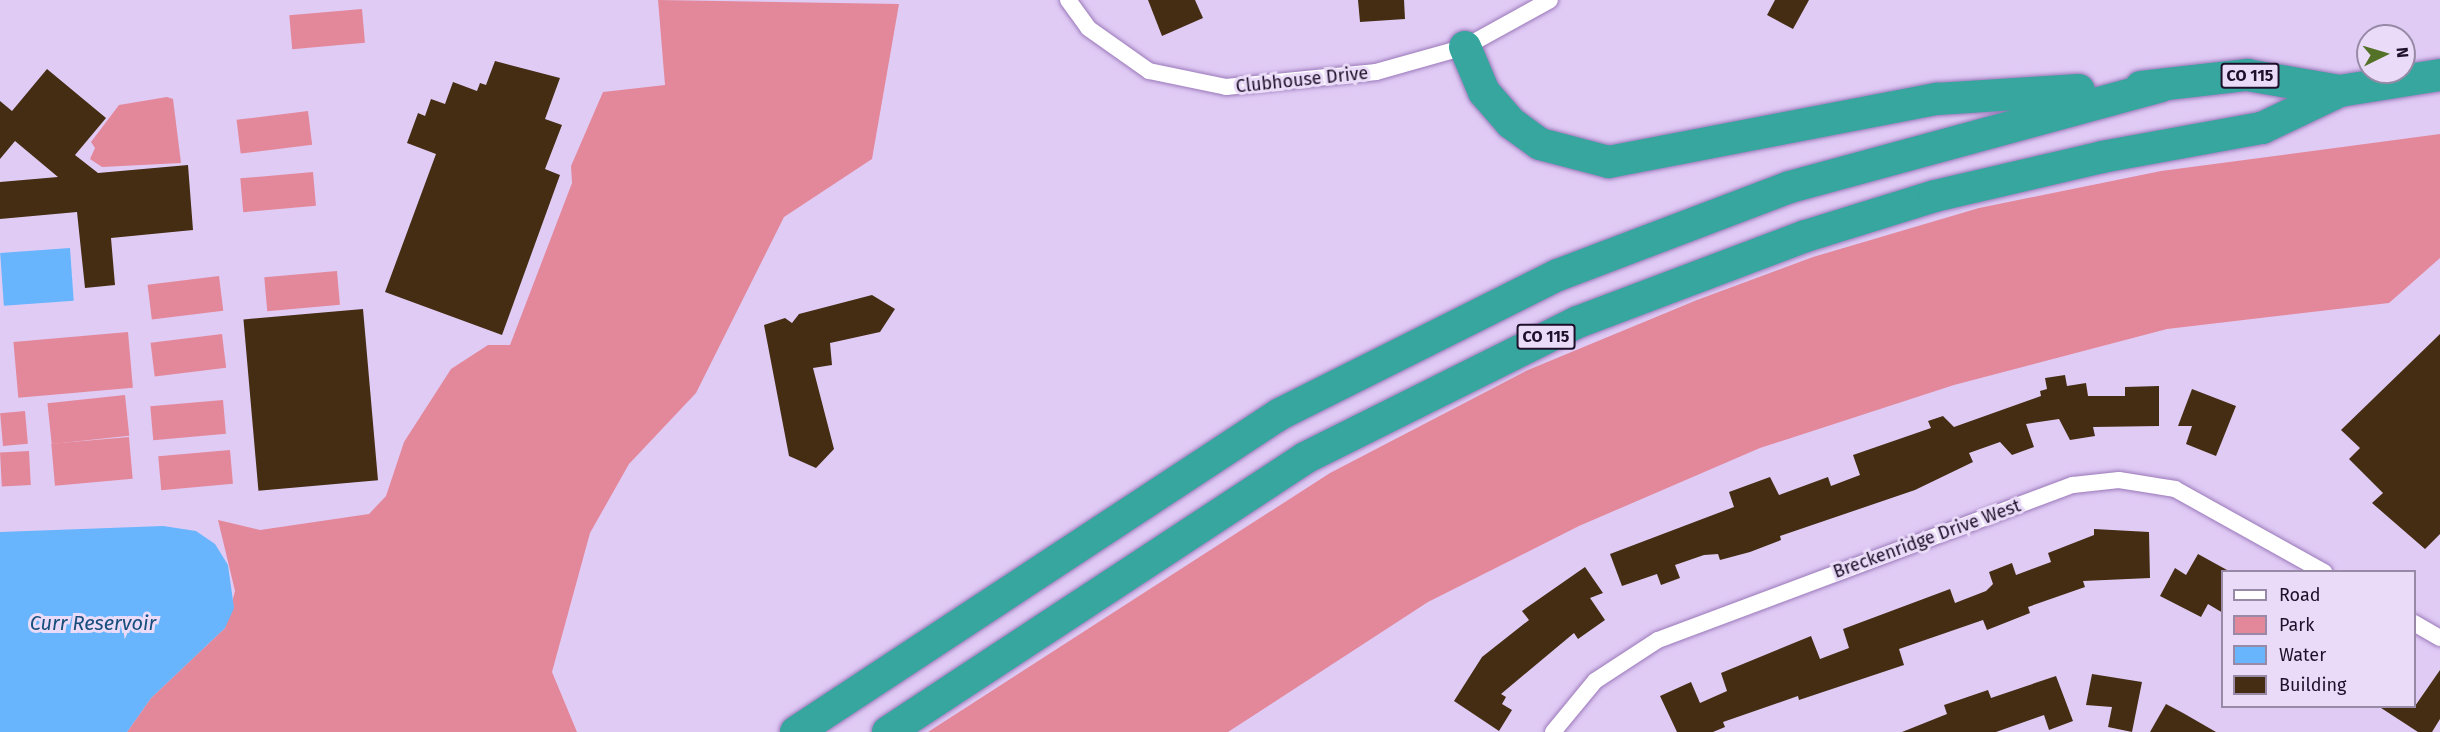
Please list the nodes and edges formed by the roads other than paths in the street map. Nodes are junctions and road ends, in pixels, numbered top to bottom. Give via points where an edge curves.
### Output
1 (1068, 0) edge
2 (1550, 0) edge
3 (1465, 47) junction
4 (2440, 75) edge
5 (2161, 86) junction
6 (2340, 92) junction
7 (2320, 570) edge
8 (2416, 624) edge
9 (2440, 638) edge
10 (796, 732) edge
11 (888, 732) edge
12 (1553, 732) edge

1 - 3 street, Clubhouse Drive via 1088,28 1149,71 1226,87 1376,72
2 - 3 street, Clubhouse Drive
3 - 5 highway via 1484,92 1511,123 1540,144 1609,162 1937,99
4 - 6 highway, CO 115
5 - 6 highway, CO 115 via 2247,75
5 - 10 highway, CO 115 via 1801,184 1558,275 1280,414
6 - 11 highway, CO 115 via 2262,128 2102,157 1913,203 1784,243 1578,322 1305,458
7 - 12 street, Breckenridge Drive West via 2175,489 2119,480 2073,485 1658,640 1595,681
8 - 9 street

